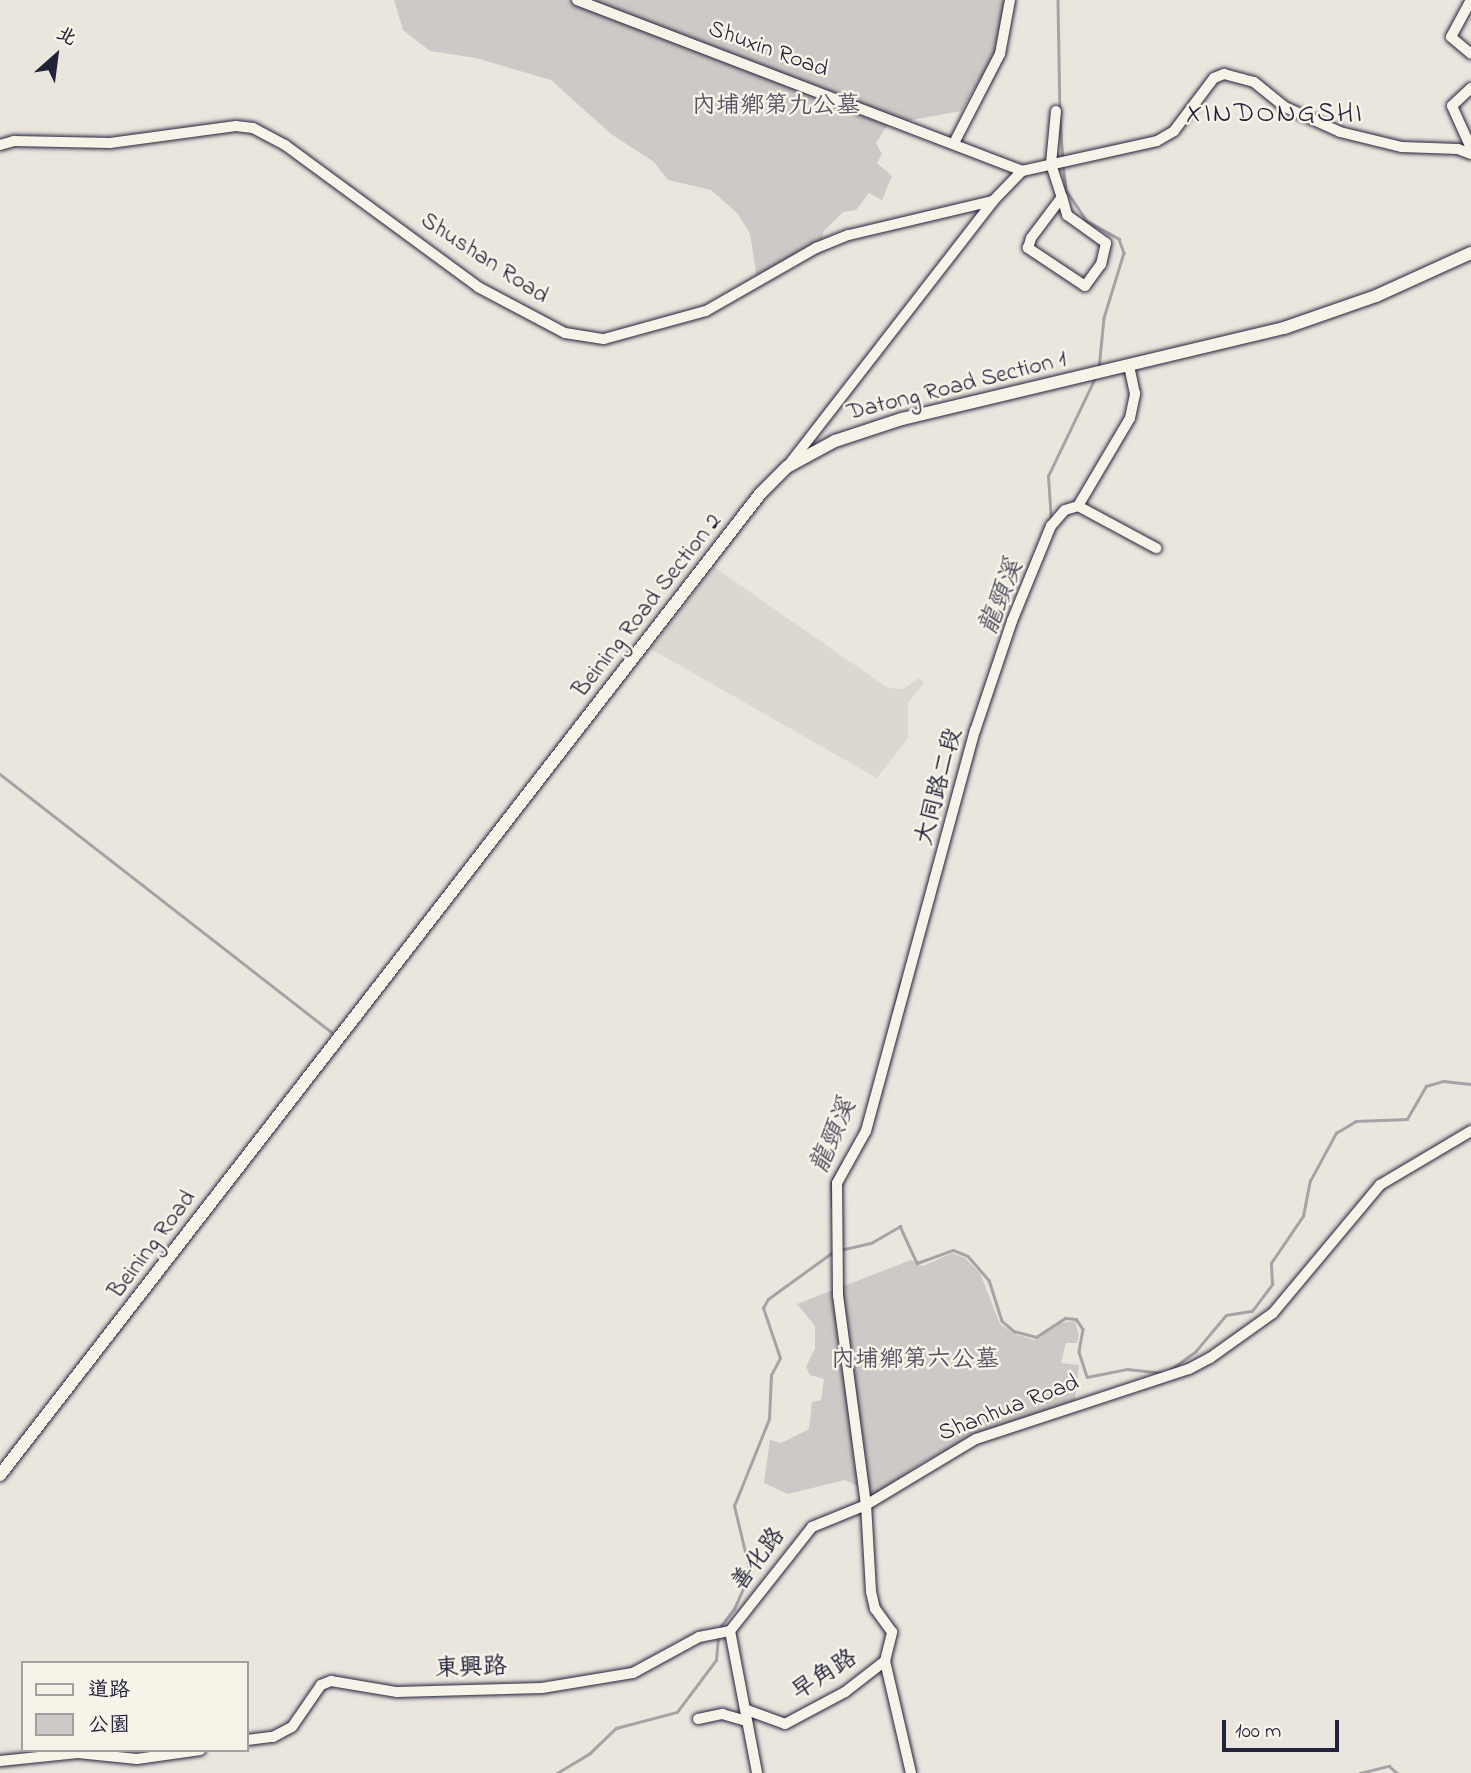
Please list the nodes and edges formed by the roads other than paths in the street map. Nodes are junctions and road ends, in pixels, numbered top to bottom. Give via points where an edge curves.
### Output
1 (577, 0) edge
2 (1010, 0) edge
3 (1471, 0) edge
4 (1471, 54) edge
5 (1471, 88) edge
6 (1056, 111) dead end
7 (954, 144) junction
8 (0, 145) edge
9 (1471, 148) edge
10 (1471, 154) edge
11 (1059, 162) junction
12 (1022, 171) junction
13 (1062, 197) junction
14 (993, 201) junction
15 (1471, 253) edge
16 (1129, 365) junction
17 (787, 467) junction
18 (1078, 506) junction
19 (1156, 548) dead end
20 (338, 1038) joint
21 (1471, 1131) edge
22 (0, 1475) edge
23 (866, 1505) junction
24 (721, 1632) junction
25 (885, 1661) junction
26 (747, 1716) junction
27 (698, 1719) dead end
28 (248, 1740) edge
29 (186, 1752) edge
30 (0, 1761) edge
31 (757, 1773) edge
32 (911, 1773) edge

1 - 7 street, Shuxin Road
2 - 7 street via 1000,54
3 - 4 street via 1451,37
5 - 9 street via 1452,106
6 - 11 street
7 - 12 street, Shuxin Road
8 - 14 street, Shushan Road via 13,141 110,143 217,128 253,128 285,145 478,287 565,333 604,339 706,311 816,248 849,235
10 - 11 street via 1458,149 1402,147 1340,132 1285,107 1254,82 1224,74 1214,78 1176,128 1157,141
11 - 12 street
11 - 13 street
12 - 14 street
13 - 13 street via 1067,215 1106,243 1101,264 1085,286 1028,248
14 - 17 street, Beining Road Section 2
15 - 16 main road, Datong Road Section 1 via 1376,296 1284,328
16 - 17 main road, Datong Road Section 1 via 902,419 835,440
16 - 18 street, 大同路二段 via 1135,394 1130,418
17 - 20 main road, Beining Road Section 2 via 761,493
18 - 19 street
18 - 23 street, 大同路二段 via 1065,510 1051,526 1031,569 975,731 869,1120 838,1183 838,1296
20 - 22 main road, Beining Road
21 - 23 street, Shanhua Road via 1380,1185 1273,1312 1210,1358 976,1439
23 - 24 street, 善化路 via 812,1527
23 - 25 street, 大同路二段 via 872,1597 892,1632
24 - 26 street
24 - 28 street, 東興路 via 632,1673 542,1688 397,1692 331,1681 321,1685 292,1727 273,1737
25 - 26 street, 早角路 via 845,1692 785,1724
25 - 32 street
26 - 27 street, 早角路
26 - 31 street
29 - 30 street via 137,1759 78,1753

